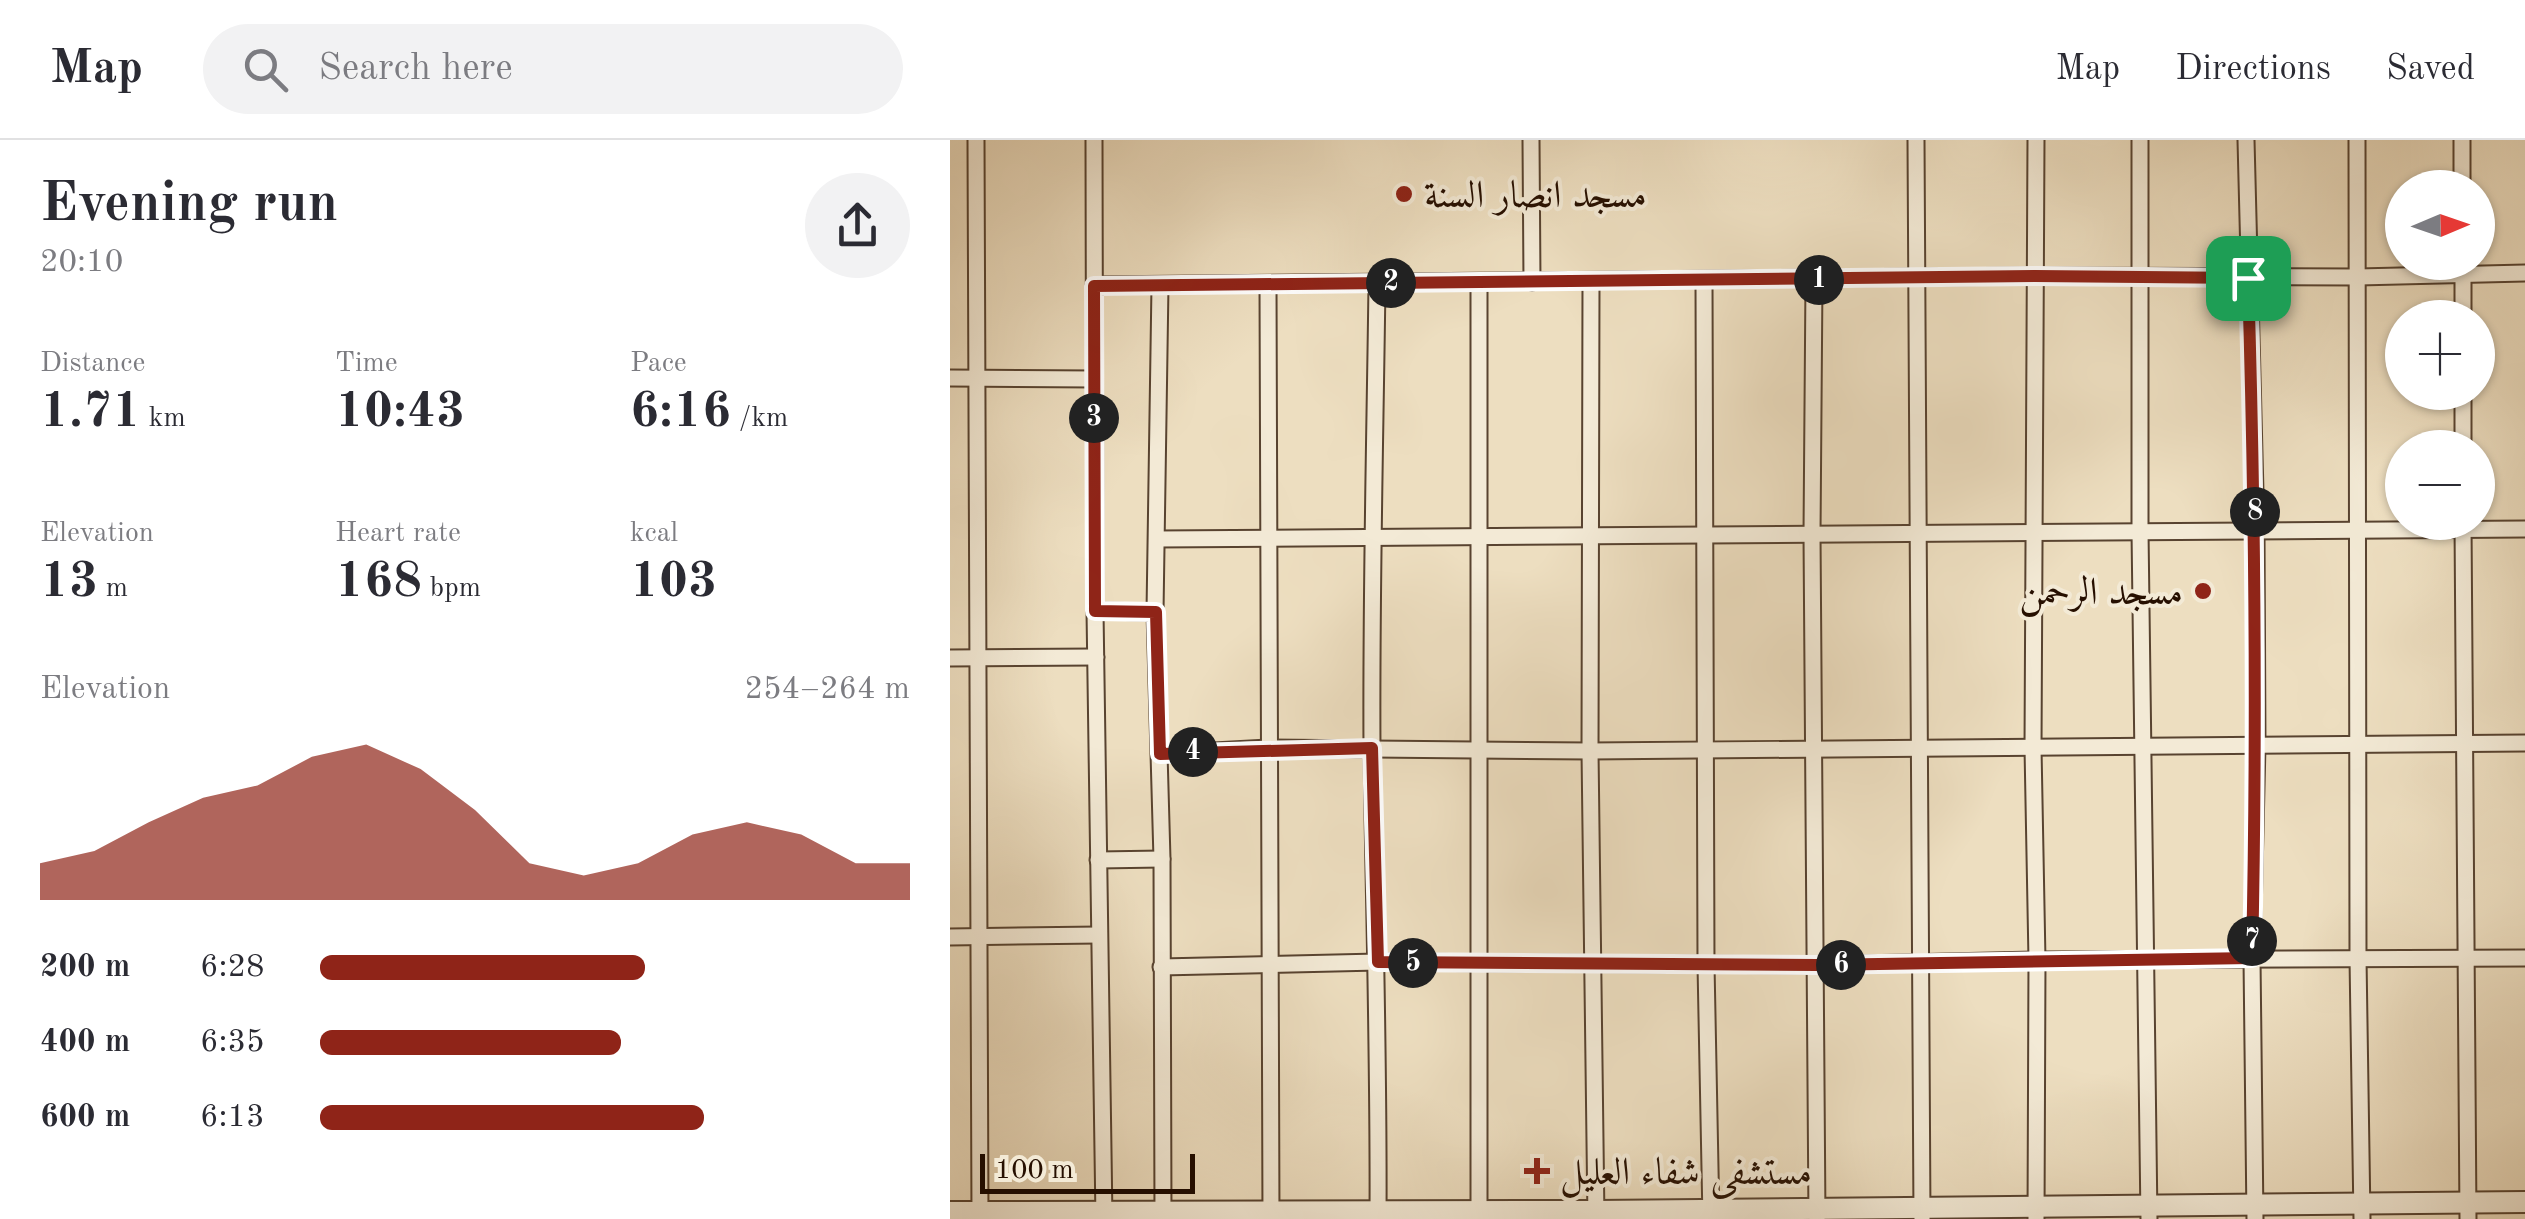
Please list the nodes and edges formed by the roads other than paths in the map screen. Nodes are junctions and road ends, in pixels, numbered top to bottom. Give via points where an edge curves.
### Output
1 (976, 140) edge
2 (1094, 140) edge
3 (1531, 140) edge
4 (1916, 140) edge
5 (2036, 140) edge
6 (2140, 140) edge
7 (2246, 140) edge
8 (2357, 140) edge
9 (2462, 140) edge
10 (2462, 170) edge
11 (2495, 270) edge
12 (2525, 272) edge
13 (2385, 275) edge
14 (2035, 276) junction
15 (2358, 277) junction
16 (2140, 278) junction
17 (2248, 278) junction
18 (1918, 279) junction
19 (1814, 280) junction
20 (1704, 281) junction
21 (1532, 282) junction
22 (1591, 282) junction
23 (1479, 283) junction
24 (1268, 284) junction
25 (1377, 284) junction
26 (1160, 285) junction
27 (1094, 286) junction
28 (950, 378) edge
29 (976, 378) junction
30 (1094, 379) junction
31 (2495, 528) edge
32 (2385, 529) edge
33 (2525, 529) edge
34 (2140, 530) junction
35 (2358, 530) junction
36 (1920, 531) junction
37 (2034, 532) junction
38 (2256, 532) junction
39 (1703, 534) junction
40 (1812, 534) junction
41 (1482, 536) junction
42 (1589, 536) junction
43 (1374, 538) junction
44 (1157, 539) junction
45 (2463, 540) edge
46 (1267, 541) junction
47 (1095, 611) junction
48 (1156, 612) junction
49 (950, 658) edge
50 (976, 658) junction
51 (1096, 658) junction
52 (2464, 743) junction
53 (2525, 743) edge
54 (2359, 744) junction
55 (2256, 745) junction
56 (2144, 747) junction
57 (1268, 748) junction
58 (1372, 748) junction
59 (1814, 748) junction
60 (1921, 748) junction
61 (2033, 748) junction
62 (1479, 749) junction
63 (1707, 750) junction
64 (1590, 752) junction
65 (1160, 754) junction
66 (1098, 860) junction
67 (1162, 860) junction
68 (1099, 935) junction
69 (950, 937) edge
70 (980, 938) junction
71 (2252, 958) junction
72 (2358, 958) junction
73 (2465, 958) junction
74 (2525, 958) edge
75 (2037, 960) junction
76 (2145, 960) junction
77 (1378, 962) junction
78 (1922, 963) junction
79 (1481, 964) junction
80 (1706, 964) junction
81 (1268, 965) junction
82 (1817, 965) junction
83 (1594, 966) junction
84 (1162, 968) junction
85 (2525, 1202) edge
86 (2468, 1211) edge
87 (950, 1212) edge
88 (2036, 1212) edge
89 (2149, 1212) edge
90 (2255, 1212) edge
91 (2362, 1212) edge
92 (1817, 1213) edge
93 (1922, 1213) edge
94 (1271, 1214) edge
95 (1479, 1214) edge
96 (1711, 1214) edge
97 (1104, 1215) edge
98 (1163, 1215) edge
99 (1378, 1215) edge
100 (1596, 1215) edge
101 (980, 1216) edge

1 - 29 street
2 - 27 street
3 - 21 street
4 - 18 street
5 - 14 street
6 - 16 street
7 - 17 street
8 - 15 street
9 - 10 street
11 - 12 street
13 - 15 street
14 - 16 street
14 - 18 street
14 - 37 street
15 - 17 street
15 - 35 street
16 - 17 street
16 - 34 street
17 - 38 street
18 - 19 street
18 - 36 street
19 - 20 street
19 - 40 street
20 - 22 street
20 - 39 street
21 - 22 street
21 - 23 street
22 - 42 street
23 - 25 street
23 - 41 street
24 - 25 street
24 - 26 street
24 - 46 street
25 - 43 street
26 - 27 street
26 - 44 street
27 - 30 street
28 - 29 street
29 - 30 street
29 - 50 street
30 - 47 street
31 - 33 street
32 - 35 street
34 - 37 street
34 - 38 street
34 - 56 street
35 - 38 street
35 - 54 street
36 - 37 street
36 - 40 street
36 - 60 street
37 - 61 street
38 - 55 street
39 - 40 street
39 - 42 street
39 - 63 street
40 - 59 street
41 - 42 street
41 - 43 street
41 - 62 street
42 - 64 street
43 - 46 street
43 - 58 street
44 - 46 street
44 - 48 street
45 - 52 street
46 - 57 street
47 - 48 street
47 - 51 street
48 - 65 street
49 - 50 street
50 - 51 street
50 - 70 street
51 - 66 street
52 - 53 street
52 - 54 street
52 - 73 street
54 - 55 street
54 - 72 street
55 - 56 street
55 - 71 street
56 - 61 street
56 - 76 street
57 - 58 street
57 - 65 street
57 - 81 street
58 - 62 street
58 - 77 street
59 - 60 street
59 - 63 street
59 - 82 street
60 - 61 street
60 - 78 street
61 - 75 street
62 - 64 street
62 - 79 street
63 - 64 street
63 - 80 street
64 - 83 street
65 - 67 street
66 - 67 street
66 - 68 street
67 - 84 street
68 - 70 street
68 - 97 street
69 - 70 street
70 - 101 street
71 - 72 street
71 - 76 street
71 - 90 street
72 - 73 street
72 - 91 street
73 - 74 street
73 - 86 street
75 - 76 street
75 - 78 street
75 - 88 street
76 - 89 street
77 - 79 street
77 - 81 street
77 - 99 street
78 - 82 street
78 - 93 street
79 - 83 street
79 - 95 street
80 - 82 street
80 - 83 street
80 - 96 street
81 - 84 street
81 - 94 street
82 - 92 street
83 - 100 street
84 - 98 street
85 - 86 street
86 - 91 street
87 - 101 street
88 - 89 street
88 - 93 street
89 - 90 street
90 - 91 street
92 - 93 street
92 - 96 street
94 - 98 street
94 - 99 street
95 - 99 street
95 - 100 street
96 - 100 street
97 - 98 street
97 - 101 street

